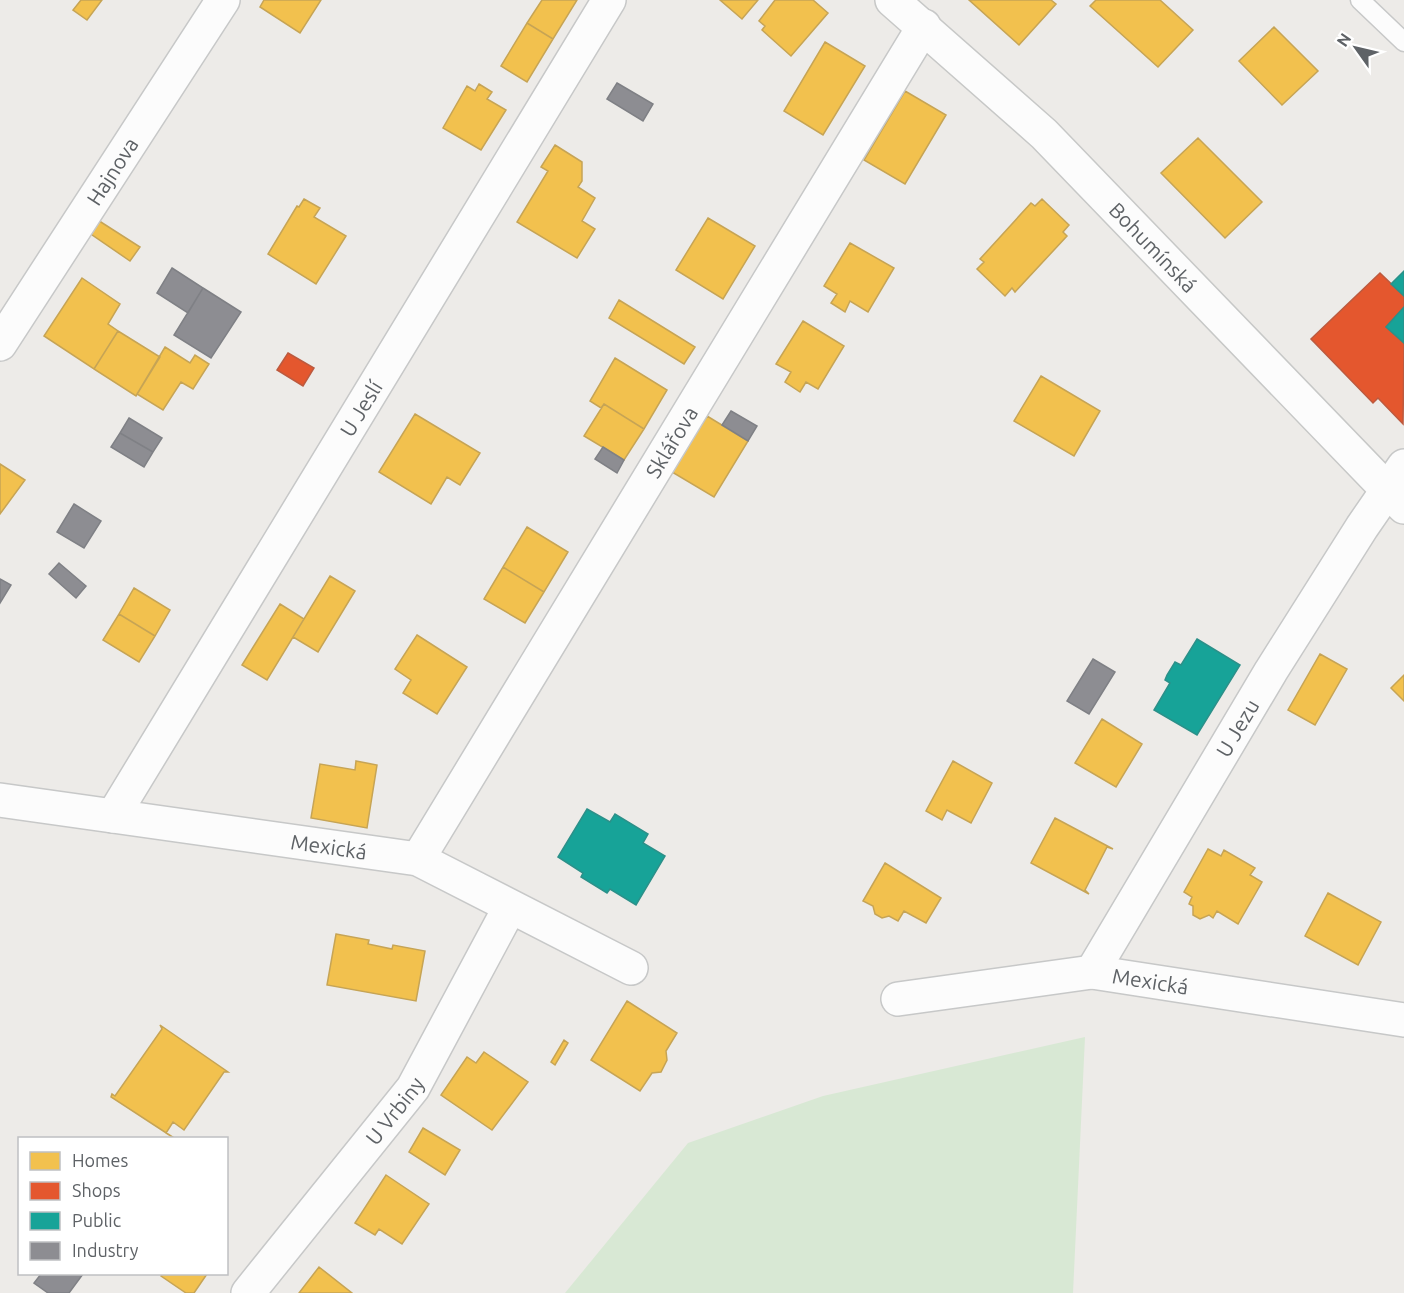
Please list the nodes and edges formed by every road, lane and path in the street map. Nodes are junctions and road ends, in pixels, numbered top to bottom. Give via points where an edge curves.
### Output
1 (223, 0) edge
2 (609, 0) edge
3 (892, 0) edge
4 (1360, 0) edge
5 (924, 26) junction
6 (1404, 42) edge
7 (0, 344) edge
8 (1398, 487) edge
9 (0, 800) edge
10 (113, 816) junction
11 (418, 859) junction
12 (510, 907) junction
13 (632, 968) dead end
14 (1092, 972) junction
15 (898, 999) dead end
16 (1404, 1020) edge
17 (248, 1293) edge

1 - 7 street, Hajnova
2 - 10 street, U Jeslí
3 - 5 street, Bohumínská
4 - 6 lane
5 - 8 street, Bohumínská via 1044,134
5 - 11 street, Sklářova
8 - 14 street, U Jezu via 1271,671
9 - 10 street, Mexická
10 - 11 street, Mexická
11 - 12 street, Mexická
12 - 13 street, Mexická
12 - 17 street, U Vrbiny via 413,1088
14 - 15 street, Mexická
14 - 16 street, Mexická

